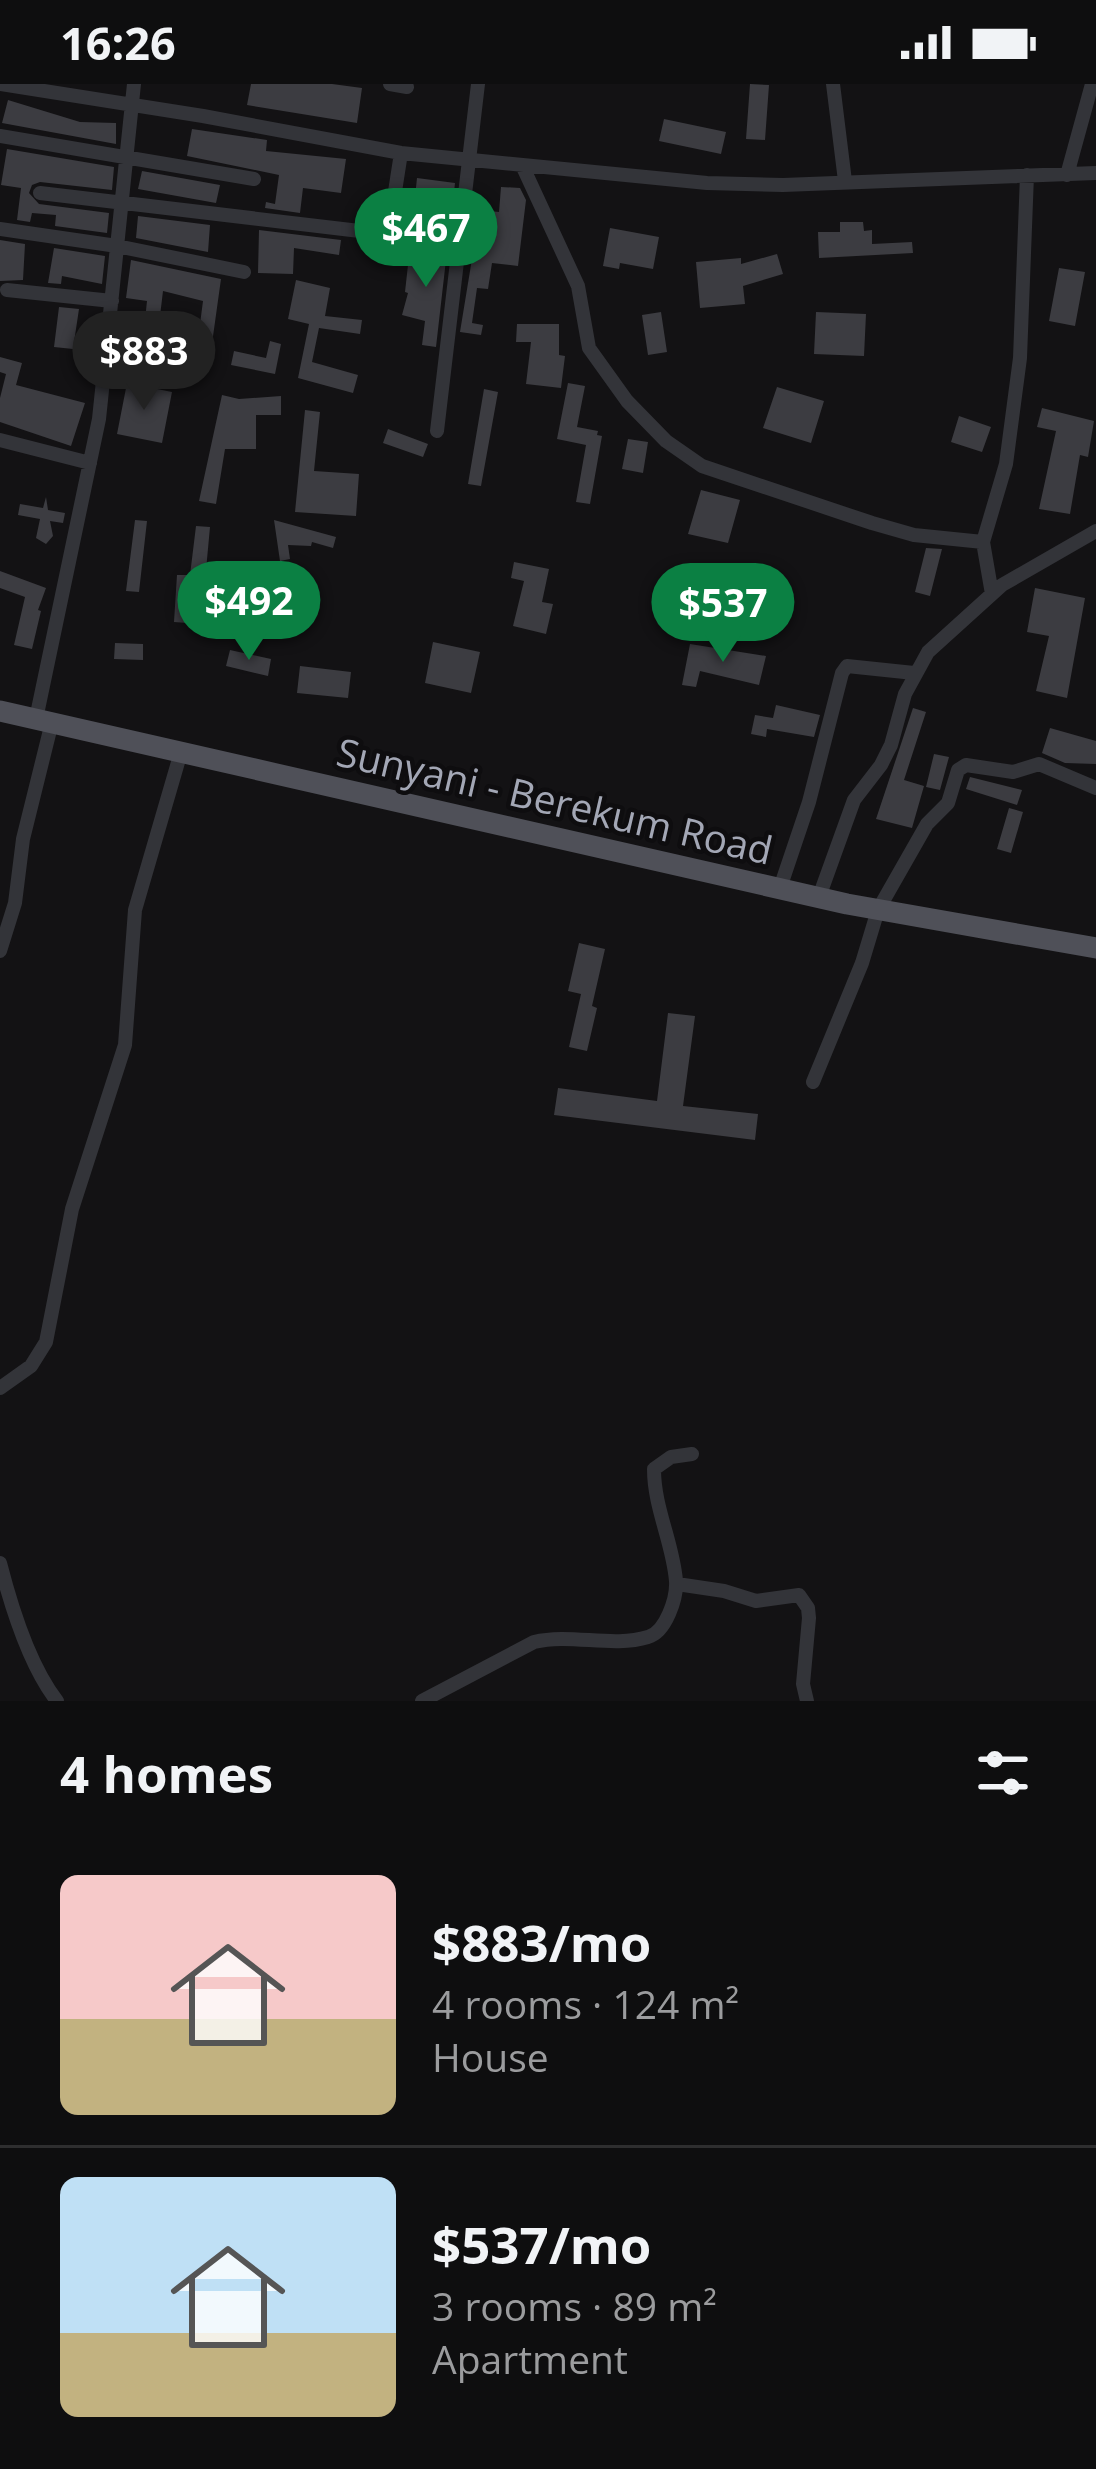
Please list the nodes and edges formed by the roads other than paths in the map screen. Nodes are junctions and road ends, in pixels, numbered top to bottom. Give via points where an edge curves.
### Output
1 (0, 84) edge
2 (134, 84) edge
3 (390, 84) edge
4 (478, 84) edge
5 (833, 84) edge
6 (1092, 84) edge
7 (407, 87) dead end
8 (130, 106) junction
9 (0, 136) edge
10 (401, 153) junction
11 (125, 156) junction
12 (470, 160) junction
13 (522, 165) junction
14 (1096, 173) edge
15 (1067, 175) junction
16 (1027, 176) junction
17 (254, 178) dead end
18 (845, 182) junction
19 (40, 193) dead end
20 (122, 200) junction
21 (0, 229) edge
22 (117, 246) junction
23 (244, 272) dead end
24 (7, 290) dead end
25 (112, 301) junction
26 (437, 431) dead end
27 (0, 440) edge
28 (91, 463) junction
29 (1096, 531) edge
30 (983, 542) junction
31 (992, 594) junction
32 (914, 673) junction
33 (0, 711) edge
34 (44, 721) junction
35 (181, 752) junction
36 (1096, 788) edge
37 (779, 888) junction
38 (819, 897) junction
39 (878, 910) junction
40 (1096, 948) edge
41 (0, 951) edge
42 (813, 1082) dead end
43 (0, 1388) edge
44 (692, 1454) dead end
45 (0, 1563) edge
46 (677, 1584) junction
47 (57, 1701) edge
48 (422, 1701) edge
49 (807, 1701) edge

1 - 8 street
2 - 8 street
3 - 7 street
4 - 12 street
5 - 18 street
6 - 15 street
8 - 10 street
8 - 11 street
9 - 11 street
10 - 12 street
10 - 20 street via 385,235
11 - 17 street
11 - 20 street
12 - 13 street
12 - 26 street
13 - 18 street via 740,185
13 - 30 street via 578,286 589,348 666,441 702,466 872,523
14 - 15 street
15 - 16 street
16 - 18 street
16 - 30 street via 1021,358 1006,464
19 - 20 street
20 - 22 street
21 - 22 street
22 - 23 street
22 - 25 street
24 - 25 street
25 - 28 street
27 - 28 street
28 - 34 street
29 - 31 street
30 - 31 street
31 - 32 street
32 - 37 street via 848,666 842,673
32 - 38 street via 891,746 854,800
33 - 34 main road, Sunyani - Berekum Road
34 - 35 main road, Sunyani - Berekum Road
34 - 41 street
35 - 37 main road, Sunyani - Berekum Road
35 - 43 street via 134,910 125,1045 72,1210 46,1342 31,1366
36 - 39 street via 1039,764 1013,772 966,765
37 - 38 main road, Sunyani - Berekum Road
38 - 39 main road, Sunyani - Berekum Road
39 - 40 main road, Sunyani - Berekum Road
39 - 42 street
44 - 46 street via 655,1469
45 - 47 street via 8,1600
46 - 48 street via 651,1637 534,1642
46 - 49 street via 756,1601 805,1600

